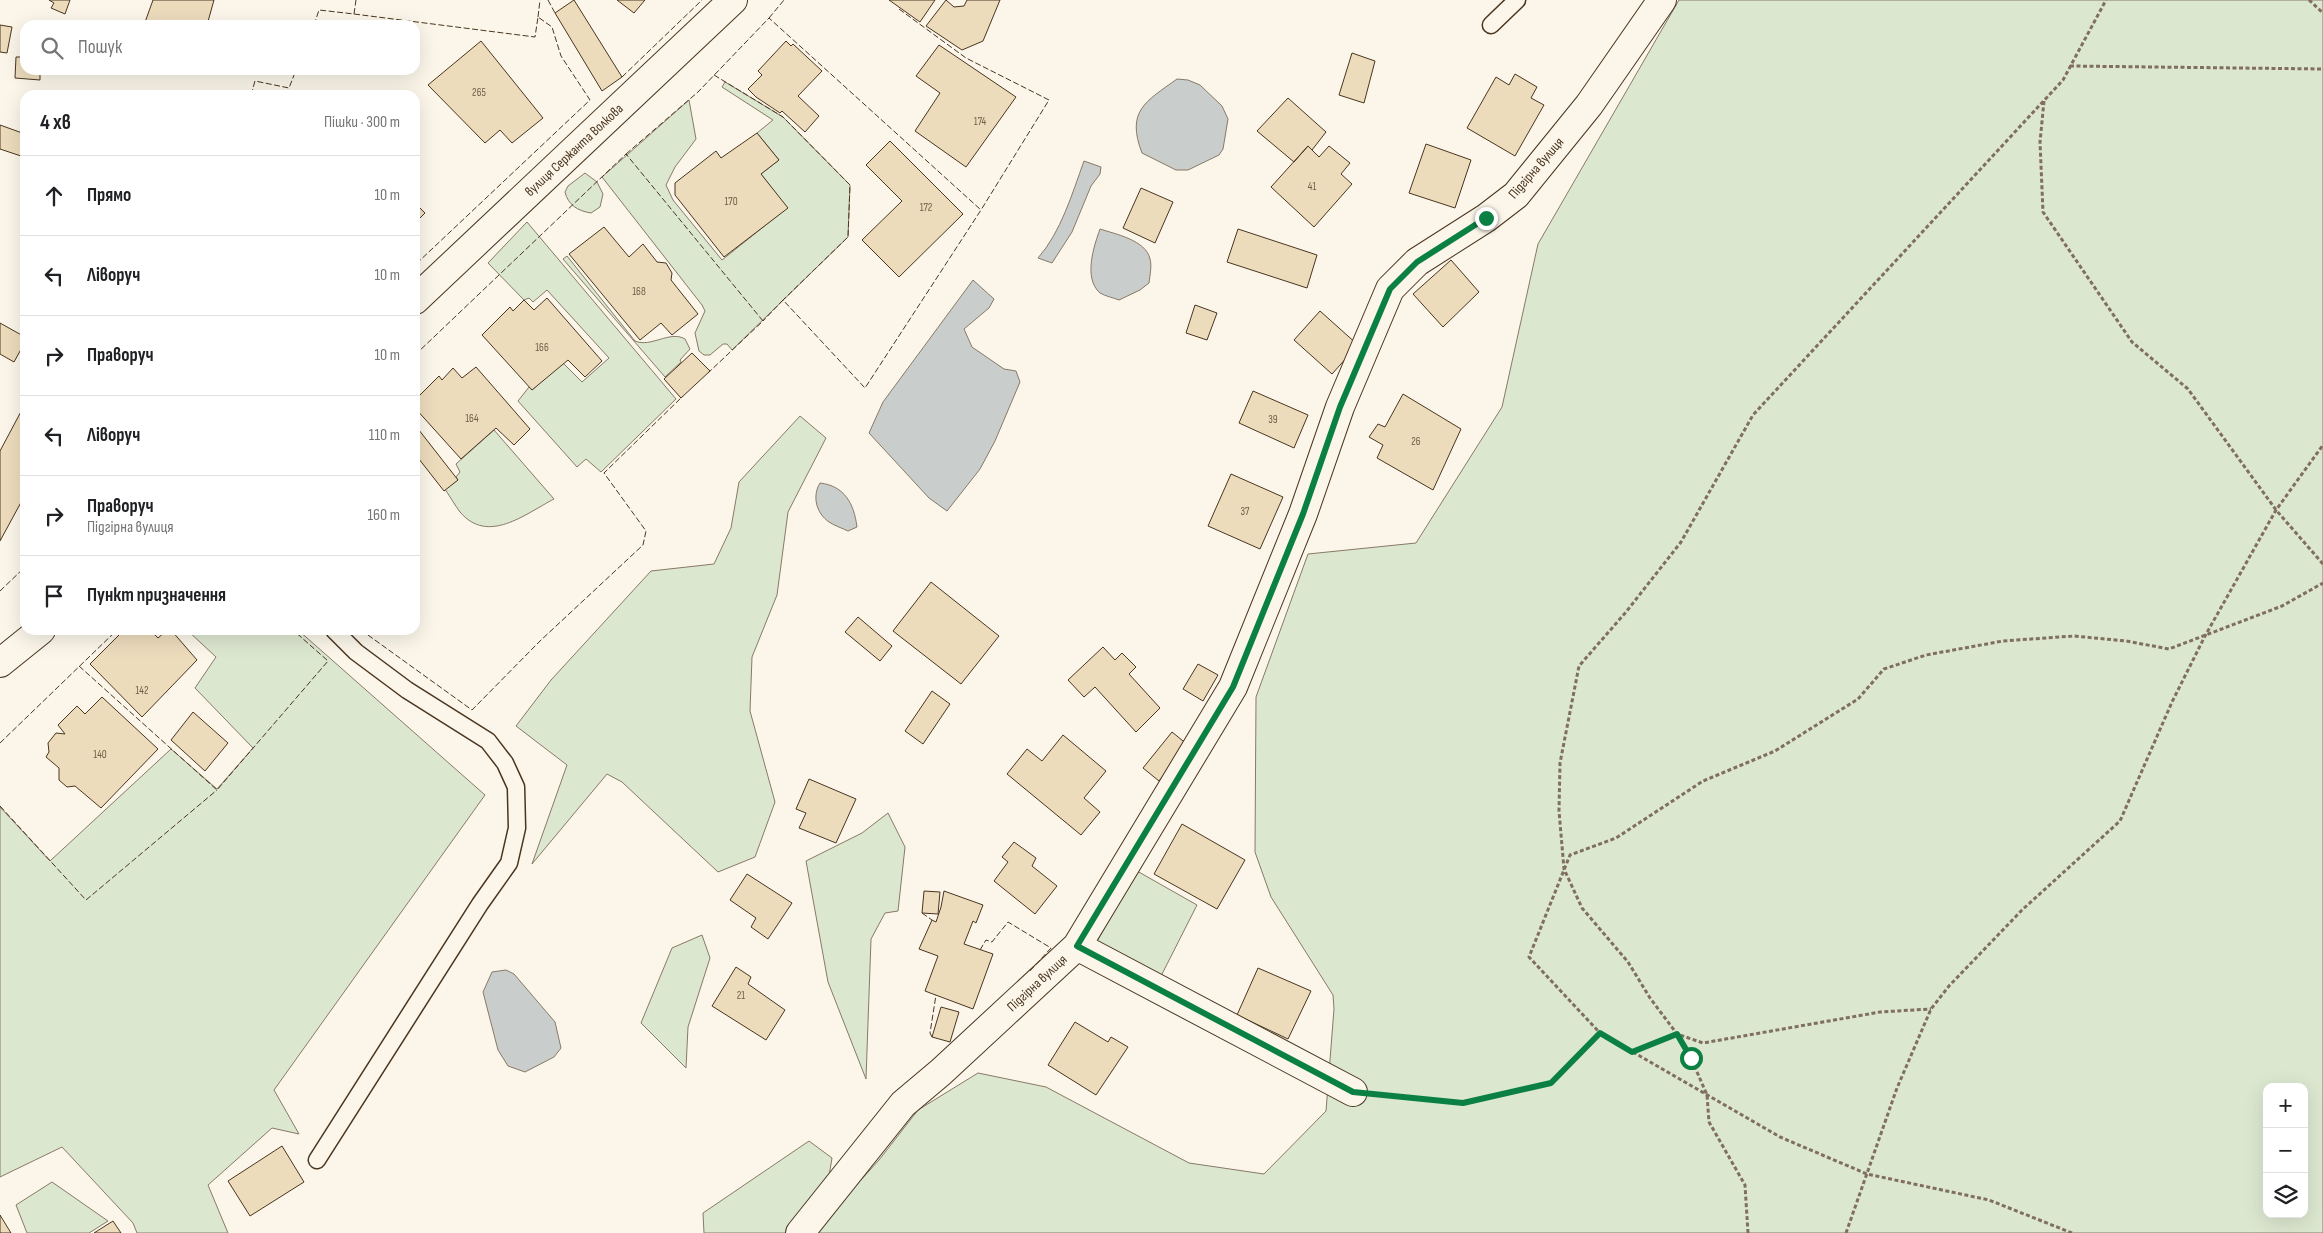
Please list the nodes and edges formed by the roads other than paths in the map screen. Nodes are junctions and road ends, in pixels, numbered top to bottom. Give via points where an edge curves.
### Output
1 (733, 0) edge
2 (1517, 0) edge
3 (1662, 0) edge
4 (1491, 25) dead end
5 (420, 295) edge
6 (35, 635) edge
7 (339, 635) edge
8 (0, 663) edge
9 (1077, 946) junction
10 (1353, 1092) road end
11 (317, 1160) dead end
12 (800, 1233) edge

1 - 5 street, вулиця Сержанта Волкова
2 - 4 lane
3 - 9 street, Підгірна вулиця via 1589,105 1516,195 1417,262 1390,289 1340,407 1303,514 1233,687
6 - 8 street
7 - 11 lane via 356,652 407,690 488,741 505,763 516,787 517,828 509,863
9 - 10 street
9 - 12 street, Підгірна вулиця via 942,1072 903,1104

